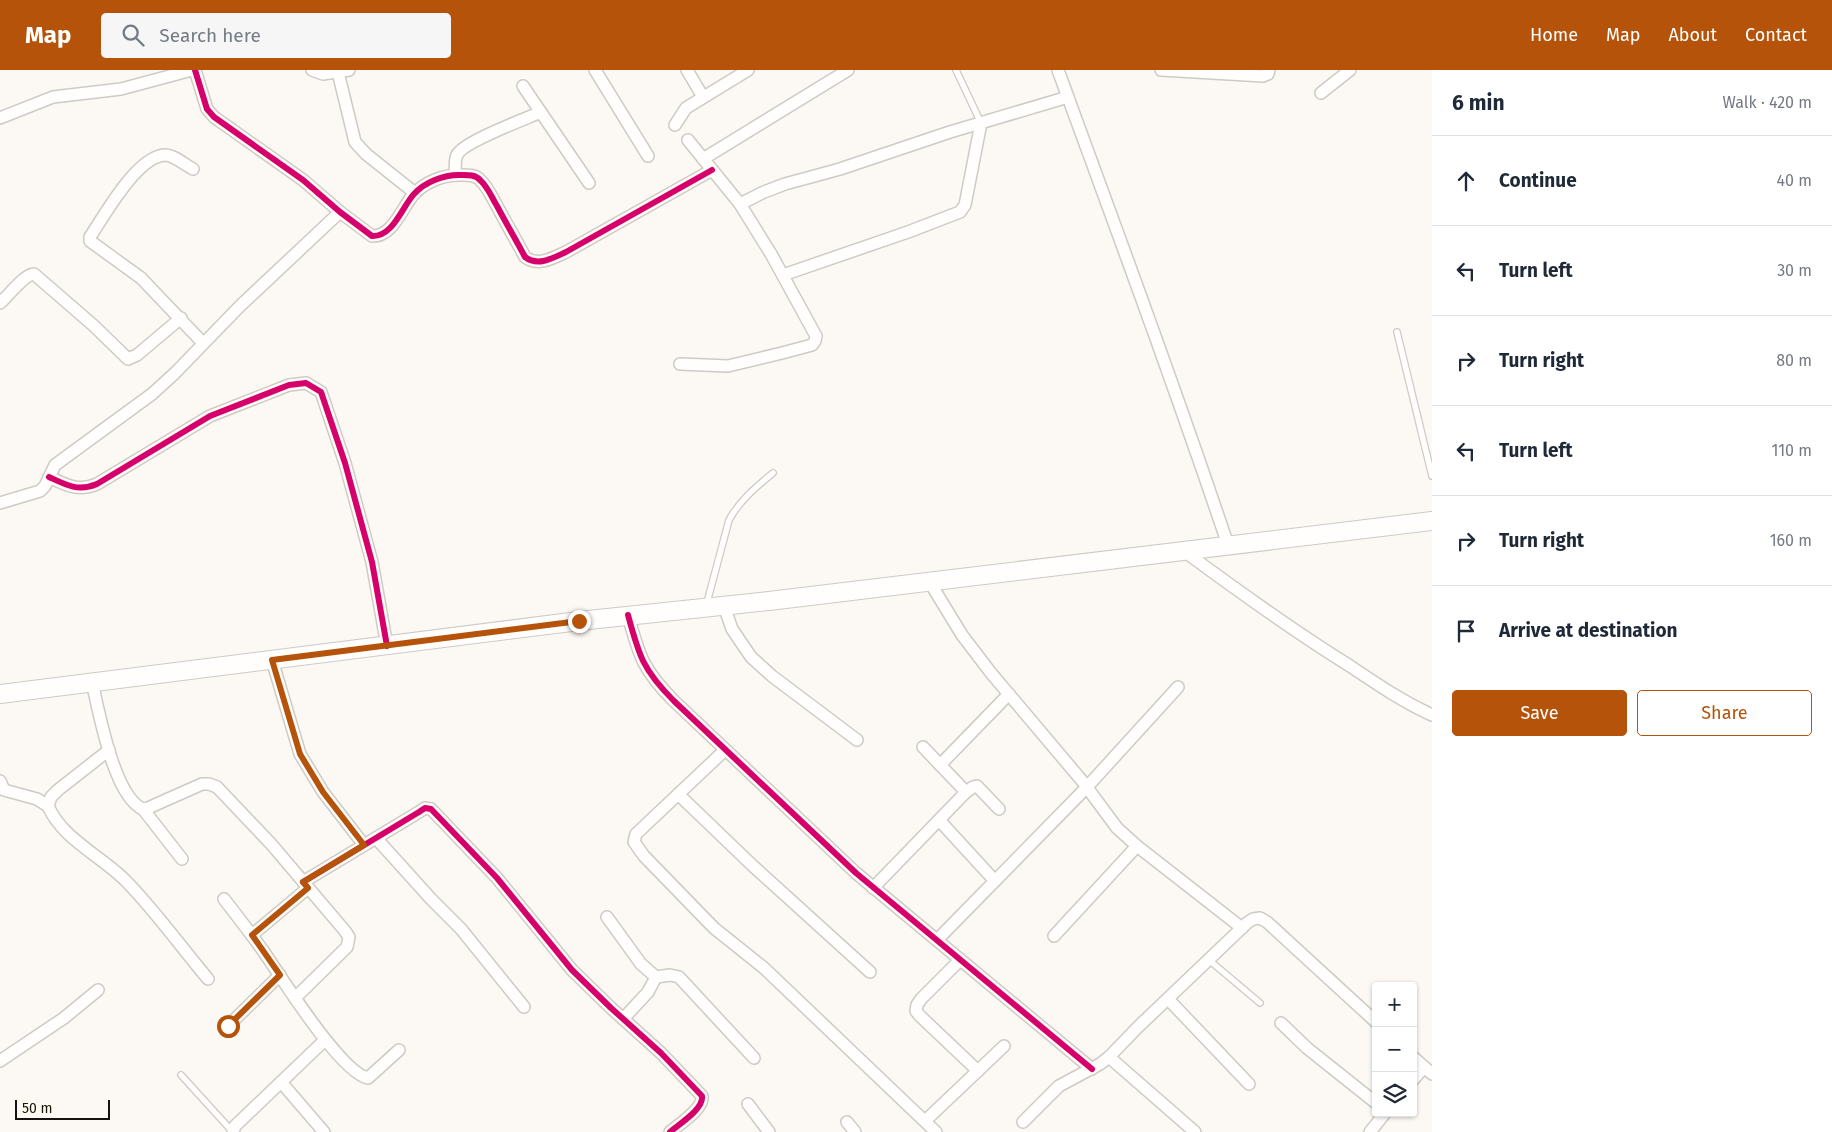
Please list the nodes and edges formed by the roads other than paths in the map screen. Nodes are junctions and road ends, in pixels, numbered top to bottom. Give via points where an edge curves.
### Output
1 (193, 70) edge
2 (312, 70) edge
3 (595, 70) edge
4 (687, 70) edge
5 (748, 70) edge
6 (848, 70) edge
7 (956, 70) edge
8 (1058, 70) edge
9 (1161, 70) edge
10 (1269, 70) edge
11 (1350, 70) edge
12 (344, 71) edge
13 (1242, 73) edge
14 (523, 86) dead end
15 (1321, 93) dead end
16 (703, 97) junction
17 (1068, 97) junction
18 (541, 112) junction
19 (0, 118) edge
20 (980, 123) junction
21 (675, 125) dead end
22 (688, 140) dead end
23 (648, 156) dead end
24 (703, 158) junction
25 (193, 169) dead end
26 (712, 170) junction
27 (455, 175) junction
28 (589, 183) dead end
29 (415, 193) junction
30 (740, 204) junction
31 (340, 212) junction
32 (783, 275) junction
33 (0, 303) edge
34 (181, 318) junction
35 (1397, 332) dead end
36 (203, 343) junction
37 (680, 364) dead end
38 (773, 473) dead end
39 (1432, 476) edge
40 (49, 477) junction
41 (0, 503) edge
42 (1432, 521) edge
43 (1228, 545) junction
44 (1183, 550) junction
45 (929, 581) junction
46 (724, 606) junction
47 (705, 608) junction
48 (628, 615) junction
49 (387, 646) junction
50 (272, 660) junction
51 (92, 682) junction
52 (1178, 686) dead end
53 (0, 694) edge
54 (1009, 694) junction
55 (1432, 715) edge
56 (856, 740) dead end
57 (923, 747) dead end
58 (109, 750) junction
59 (725, 750) junction
60 (940, 766) junction
61 (0, 781) edge
62 (1087, 787) junction
63 (966, 792) junction
64 (678, 794) junction
65 (48, 806) junction
66 (999, 808) dead end
67 (143, 809) junction
68 (939, 820) junction
69 (376, 838) junction
70 (364, 845) junction
71 (1136, 846) junction
72 (182, 859) dead end
73 (995, 880) junction
74 (306, 885) junction
75 (873, 888) junction
76 (224, 899) dead end
77 (607, 917) dead end
78 (1242, 928) junction
79 (252, 935) junction
80 (1054, 936) dead end
81 (937, 940) junction
82 (960, 960) junction
83 (1208, 960) junction
84 (870, 972) dead end
85 (280, 975) junction
86 (656, 977) junction
87 (208, 979) dead end
88 (98, 990) dead end
89 (295, 998) junction
90 (1168, 999) junction
91 (1260, 1003) dead end
92 (524, 1007) dead end
93 (1372, 1018) edge
94 (623, 1019) junction
95 (1281, 1023) dead end
96 (228, 1026) dead end
97 (326, 1040) junction
98 (1004, 1046) dead end
99 (399, 1050) dead end
100 (1109, 1057) junction
101 (754, 1058) dead end
102 (0, 1061) edge
103 (1417, 1061) edge
104 (1092, 1069) junction
105 (978, 1070) junction
106 (1428, 1071) edge
107 (181, 1075) dead end
108 (1417, 1078) edge
109 (281, 1082) junction
110 (1250, 1084) dead end
111 (1372, 1099) edge
112 (748, 1104) dead end
113 (1383, 1117) edge
114 (925, 1121) junction
115 (847, 1122) dead end
116 (1023, 1122) dead end
117 (232, 1132) edge
118 (324, 1132) edge
119 (670, 1132) edge
120 (769, 1132) edge
121 (855, 1132) edge
122 (936, 1132) edge
123 (1196, 1132) edge
124 (1370, 1132) edge

1 - 19 street via 121,89 53,97
1 - 31 street via 207,109 214,117 303,180
2 - 12 street via 323,74
3 - 23 street
4 - 16 street
5 - 16 street
6 - 24 street
7 - 20 lane
8 - 17 street
9 - 13 street
10 - 13 street via 1263,76
11 - 15 street
12 - 29 street via 355,142
14 - 18 street
16 - 21 street via 686,108
17 - 20 street
17 - 43 street via 1177,394
18 - 27 street via 461,150 457,155
18 - 28 street
20 - 30 street via 785,184
20 - 32 street via 965,205 960,212
22 - 24 street
24 - 26 street
25 - 34 street via 164,155 154,159 130,177 90,237 90,241 141,278
26 - 27 street via 566,252 535,262 525,257 479,178
26 - 30 street
27 - 29 street via 443,176
29 - 31 street via 393,223 378,236 365,232
30 - 32 street
31 - 36 street
32 - 37 street via 816,336 812,344 728,366
33 - 34 street via 25,277 34,274 128,359 138,355
34 - 36 street
35 - 39 lane
36 - 40 street via 152,394 55,464
38 - 47 lane via 736,508
40 - 41 street via 40,491
40 - 49 street via 71,486 89,488 210,416 289,385 306,383 321,392 344,463 372,562
42 - 43 main road
43 - 44 main road
44 - 45 main road
44 - 55 street via 1305,638
45 - 46 main road
45 - 54 street via 962,636
46 - 47 main road
46 - 56 street via 732,629 751,657
47 - 48 main road
48 - 49 main road
48 - 59 street via 638,650 649,673
49 - 50 main road
50 - 51 main road
50 - 70 street via 300,754 323,792
51 - 53 main road
51 - 58 street
52 - 62 street
54 - 60 street
54 - 62 street
57 - 60 street
58 - 65 street via 58,790
58 - 67 street via 130,798
59 - 64 street
59 - 75 street
60 - 63 street
61 - 65 street via 4,790 37,799
62 - 71 street
62 - 73 street
63 - 66 street via 976,786
63 - 68 street
64 - 84 street
64 - 114 street via 636,834 634,842 637,848 714,928 764,968
65 - 87 street via 60,825 126,880
67 - 72 street
67 - 74 street via 202,784 217,787
68 - 73 street
68 - 75 street
69 - 70 street
69 - 92 street via 461,929
69 - 94 street via 425,808 431,809 498,878 572,970
70 - 74 street
71 - 78 street
71 - 80 street
73 - 81 street
74 - 79 street
74 - 89 street via 345,931 349,942 340,955
75 - 81 street
76 - 79 street
77 - 86 street via 641,964
78 - 83 street
78 - 93 street via 1253,919 1267,922
79 - 85 street
81 - 82 street
82 - 104 street
82 - 105 street via 922,999 916,1010
83 - 90 street
83 - 91 lane
85 - 89 street
85 - 96 street
86 - 94 street via 648,992
86 - 101 street via 670,974 679,977
88 - 102 street via 64,1018
89 - 97 street
90 - 100 street
90 - 110 street
94 - 119 street via 702,1096 703,1102 699,1107
95 - 111 street via 1307,1048
97 - 99 street via 357,1073 368,1078
97 - 109 street
98 - 105 street
100 - 104 street
100 - 123 street
103 - 106 street
104 - 116 street via 1059,1086
105 - 114 street
106 - 108 street
107 - 117 lane
109 - 117 street
109 - 118 street
112 - 120 street
113 - 124 street
114 - 122 street
115 - 121 street

